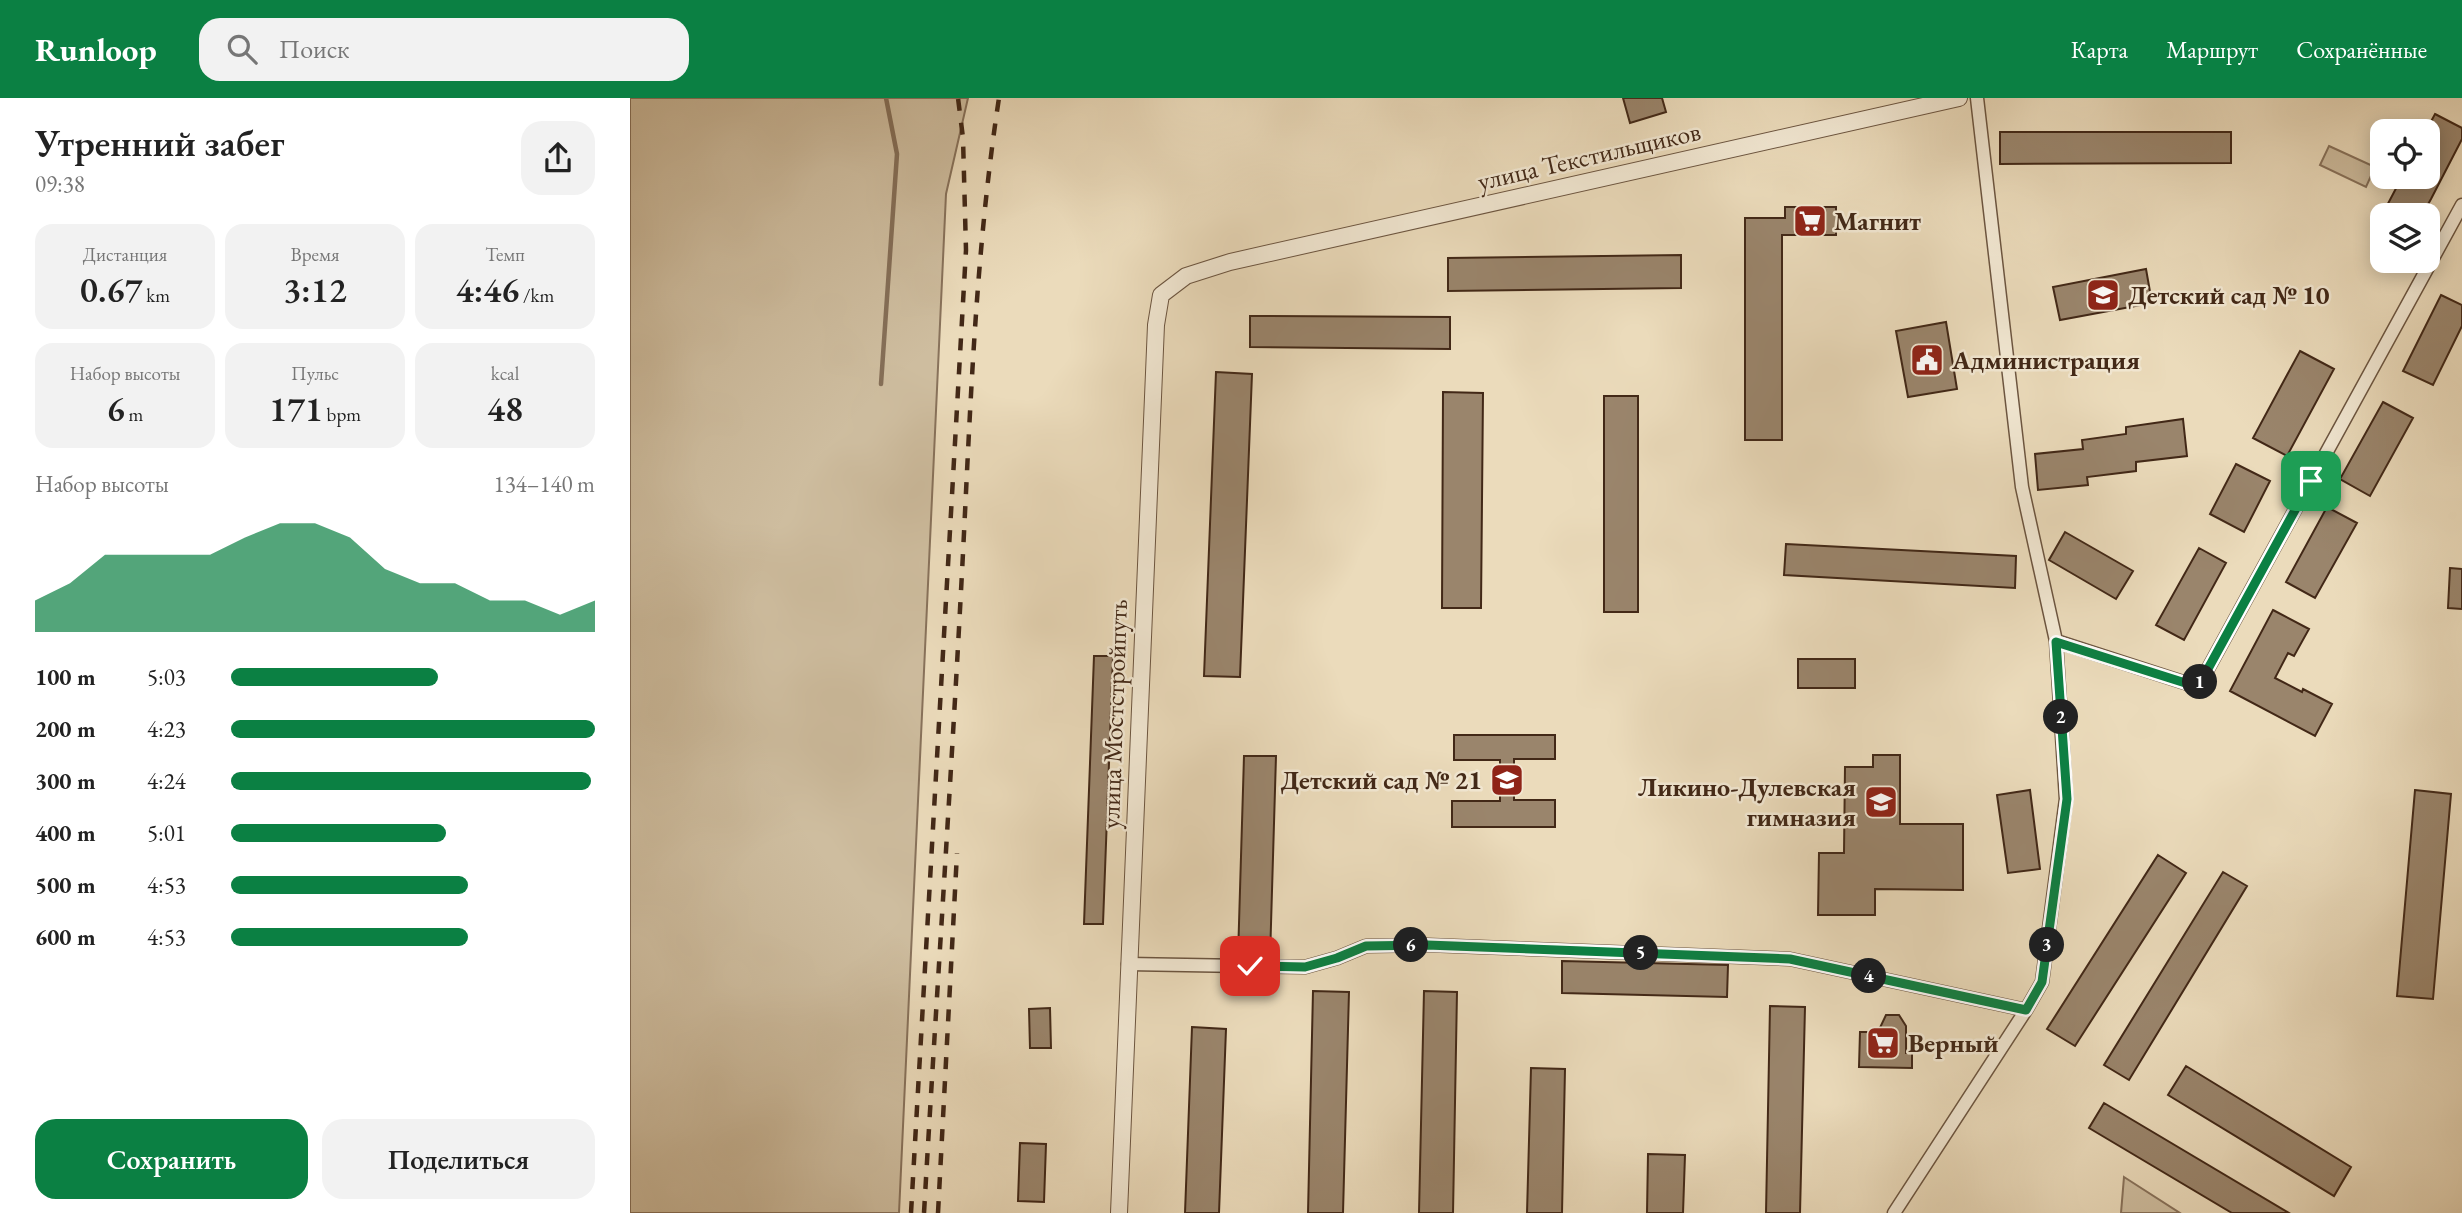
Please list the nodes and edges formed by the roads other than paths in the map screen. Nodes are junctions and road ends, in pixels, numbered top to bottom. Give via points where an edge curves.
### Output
1 (1959, 98) edge
2 (1977, 98) edge
3 (2462, 205) edge
4 (1230, 262) joint
5 (2056, 642) junction
6 (1128, 964) junction
7 (2026, 1010) junction
8 (1119, 1213) edge
9 (1894, 1213) edge

1 - 4 street, улица Текстильщиков
2 - 5 street via 2022,487
3 - 5 street via 2198,687
4 - 6 street, улица Мостстройпуть via 1186,276 1161,295 1156,325
5 - 7 street via 2067,799 2042,982
6 - 7 street via 1305,967 1366,946 1427,945 1790,959
6 - 8 street, улица Мостстройпуть
7 - 9 street

